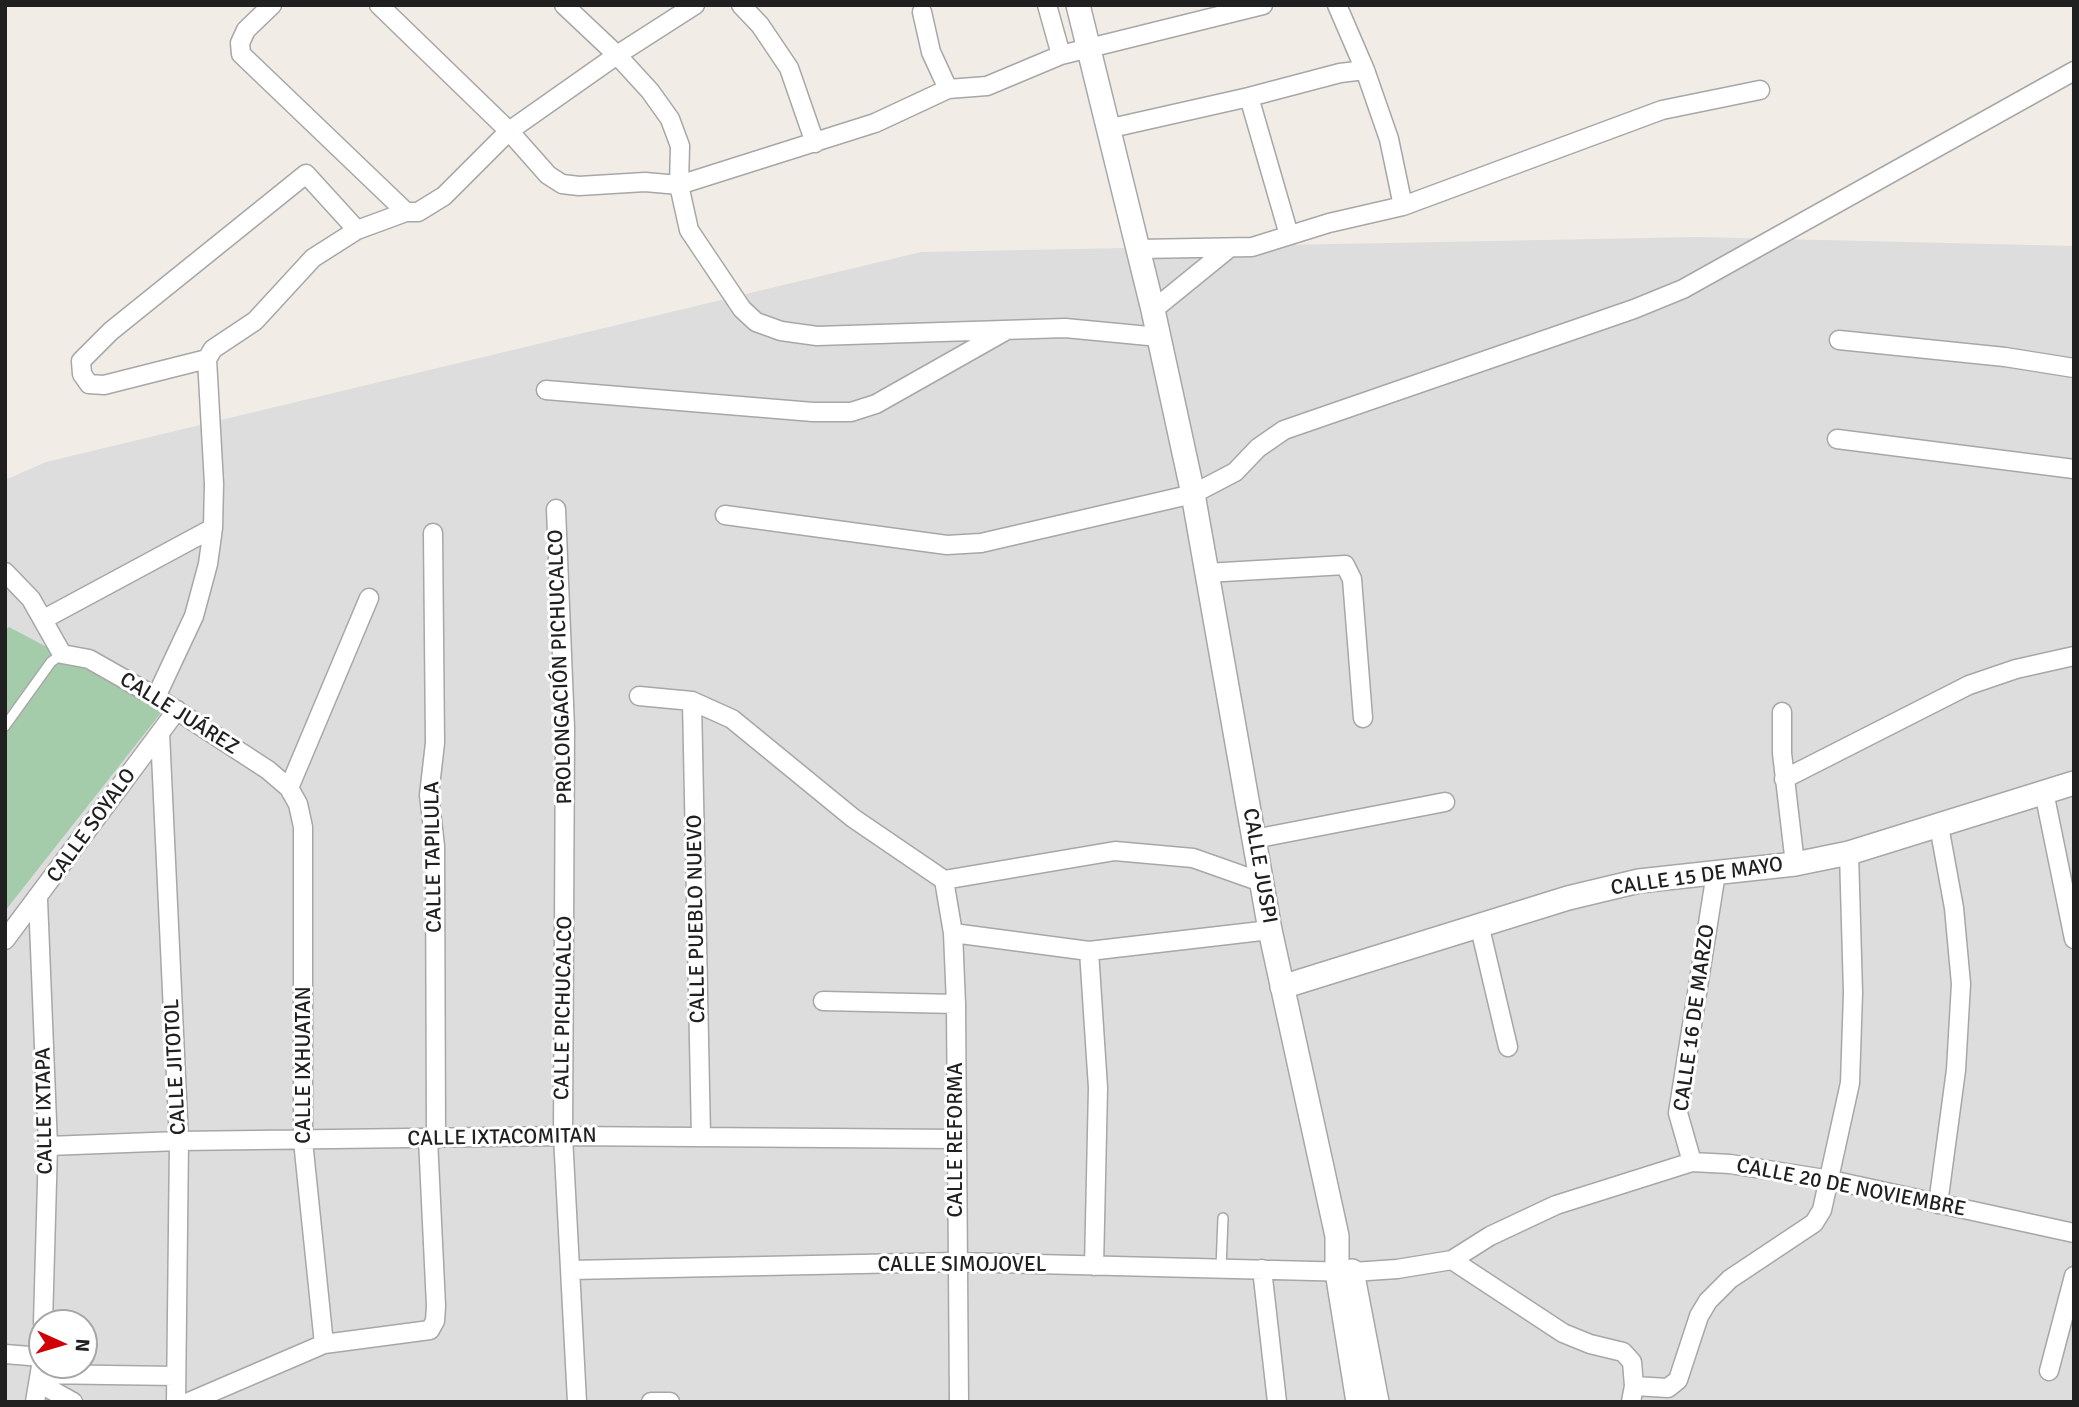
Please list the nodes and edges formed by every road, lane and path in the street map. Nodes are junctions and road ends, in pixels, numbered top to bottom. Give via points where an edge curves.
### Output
1 (272, 5) edge
2 (379, 5) edge
3 (564, 5) edge
4 (695, 5) edge
5 (741, 5) edge
6 (1047, 5) edge
7 (1079, 5) edge
8 (1263, 5) edge
9 (1337, 5) edge
10 (922, 12) dead end
11 (1089, 50) junction
12 (617, 55) junction
13 (1061, 55) junction
14 (1365, 70) junction
15 (2074, 71) edge
16 (948, 89) junction
17 (1760, 90) dead end
18 (1249, 97) junction
19 (1107, 129) junction
20 (509, 131) junction
21 (815, 142) junction
22 (679, 185) junction
23 (1403, 206) junction
24 (406, 212) junction
25 (357, 230) junction
26 (1289, 235) junction
27 (1139, 249) junction
28 (1228, 249) junction
29 (1153, 310) junction
30 (1010, 328) junction
31 (1159, 337) junction
32 (1839, 340) dead end
33 (207, 359) junction
34 (2074, 368) edge
35 (546, 390) dead end
36 (1837, 439) dead end
37 (2074, 468) edge
38 (1193, 494) junction
39 (556, 509) dead end
40 (726, 515) dead end
41 (214, 528) junction
42 (432, 533) dead end
43 (5, 572) edge
44 (1206, 573) junction
45 (369, 598) dead end
46 (44, 619) junction
47 (62, 654) junction
48 (2074, 656) edge
49 (639, 696) dead end
50 (156, 697) junction
51 (692, 701) junction
52 (177, 710) junction
53 (1782, 712) dead end
54 (1363, 718) dead end
55 (5, 726) edge
56 (160, 733) junction
57 (1784, 779) junction
58 (2074, 783) edge
59 (289, 788) junction
60 (2044, 792) junction
61 (1445, 802) dead end
62 (566, 824) joint
63 (1939, 826) junction
64 (1254, 839) junction
65 (1849, 853) junction
66 (1795, 863) junction
67 (1716, 873) junction
68 (944, 880) junction
69 (1261, 883) junction
70 (38, 900) junction
71 (1480, 928) junction
72 (1270, 930) junction
73 (953, 933) junction
74 (2074, 939) edge
75 (5, 940) edge
76 (1090, 951) junction
77 (1282, 987) junction
78 (824, 1001) dead end
79 (956, 1004) junction
80 (1508, 1047) dead end
81 (563, 1136) junction
82 (701, 1137) junction
83 (432, 1139) junction
84 (956, 1139) junction
85 (179, 1141) junction
86 (303, 1141) junction
87 (48, 1146) junction
88 (1692, 1162) junction
89 (1831, 1180) junction
90 (1938, 1204) junction
91 (1223, 1218) dead end
92 (2074, 1233) edge
93 (1452, 1260) junction
94 (957, 1262) junction
95 (1094, 1266) junction
96 (1220, 1268) junction
97 (1262, 1269) junction
98 (571, 1270) junction
99 (1345, 1272) junction
100 (2074, 1276) edge
101 (43, 1309) edge
102 (324, 1344) junction
103 (5, 1354) edge
104 (28, 1363) edge
105 (98, 1371) edge
106 (2049, 1371) dead end
107 (176, 1376) junction
108 (39, 1379) edge
109 (51, 1379) edge
110 (1632, 1394) edge
111 (35, 1402) edge
112 (73, 1402) edge
113 (176, 1402) edge
114 (189, 1402) edge
115 (577, 1402) edge
116 (651, 1402) edge
117 (670, 1402) edge
118 (960, 1402) edge
119 (1277, 1402) edge
120 (1358, 1402) edge
121 (1377, 1402) edge

1 - 24 street via 246,30 241,54
2 - 20 street
3 - 12 street
4 - 12 street
5 - 21 street via 789,68
6 - 13 street
7 - 11 street, CALLE JUSPI
8 - 11 street
9 - 14 street
10 - 16 street via 931,52
11 - 13 street
11 - 19 street, CALLE JUSPI
12 - 20 street
12 - 22 street via 670,119 680,146
13 - 16 street via 987,86
14 - 18 street
14 - 23 street via 1389,139
15 - 38 street via 1684,289 1284,430 1235,472
16 - 21 street via 875,123
17 - 23 street via 1661,110
18 - 19 street
18 - 26 street
19 - 27 street, CALLE JUSPI
20 - 22 street via 548,176 562,184
20 - 24 street via 444,196 418,212
21 - 22 street
22 - 30 street via 689,230 742,309 756,322 817,336
23 - 26 street
24 - 25 street
25 - 33 street via 313,258 256,321 213,349
25 - 33 street via 306,174 111,331 81,361 89,384 104,384
26 - 28 street
27 - 28 street
27 - 29 street, CALLE JUSPI
28 - 29 street
29 - 31 street, CALLE JUSPI
30 - 31 street
30 - 35 street via 876,404 851,412
31 - 38 street, CALLE JUSPI
32 - 34 street
33 - 41 street
36 - 37 street
38 - 40 street via 994,540 947,545
38 - 44 street, CALLE JUSPI
39 - 62 street, PROLONGACIÓN PICHUCALCO
41 - 46 street
41 - 50 street via 194,616
42 - 83 street, CALLE TAPILULA
43 - 46 street
44 - 54 street via 1345,565 1352,579
44 - 64 street, CALLE JUSPI
45 - 59 street
46 - 47 street
47 - 50 street, CALLE JUÁREZ via 89,659
47 - 55 lane via 51,662
48 - 57 street via 2016,668 1969,685
49 - 51 street
50 - 52 street, CALLE JUÁREZ
51 - 68 street via 733,719 853,818
51 - 82 street, CALLE PUEBLO NUEVO
52 - 56 street, CALLE SOYALO
52 - 59 street, CALLE JUÁREZ
53 - 57 street
56 - 70 street, CALLE SOYALO
56 - 85 street, CALLE JITOTOL
57 - 66 street
58 - 60 street, CALLE 15 DE MAYO
59 - 86 street, CALLE IXHUATAN via 299,804 303,827
60 - 63 street, CALLE 15 DE MAYO
60 - 74 street
61 - 64 street
62 - 81 street, CALLE PICHUCALCO
63 - 65 street, CALLE 15 DE MAYO
63 - 90 street via 1954,908 1961,984 1956,1070
64 - 69 street, CALLE JUSPI
65 - 66 street, CALLE 15 DE MAYO
65 - 89 street via 1850,1083
66 - 67 street, CALLE 15 DE MAYO
67 - 71 street, CALLE 15 DE MAYO via 1639,881 1568,898
67 - 88 street, CALLE 16 DE MARZO via 1678,1113
68 - 69 street via 1115,851 1193,859
68 - 73 street, CALLE REFORMA
69 - 72 street, CALLE JUSPI
70 - 75 street, CALLE SOYALO
70 - 87 street, CALLE IXTAPA
71 - 77 street, CALLE 15 DE MAYO
71 - 80 street
72 - 76 street
72 - 77 street, CALLE JUSPI
73 - 76 street
73 - 79 street, CALLE REFORMA
76 - 95 street via 1098,1088
77 - 99 street, CALLE JUSPI
78 - 79 street
79 - 84 street, CALLE REFORMA
81 - 82 street, CALLE IXTACOMITAN
81 - 83 street, CALLE IXTACOMITAN
81 - 98 street, CALLE PICHUCALCO
82 - 84 street, CALLE IXTACOMITAN
83 - 86 street, CALLE IXTACOMITAN
83 - 102 street, CALLE TAPILULA via 435,1321 430,1330 417,1333
84 - 94 street, CALLE REFORMA
85 - 86 street, CALLE IXTACOMITAN
85 - 87 street, CALLE IXTACOMITAN
85 - 107 street, CALLE JITOTOL
86 - 102 street, CALLE IXHUATAN
87 - 101 street, CALLE IXTAPA
88 - 89 street, CALLE 20 DE NOVIEMBRE
88 - 93 street, CALLE 20 DE NOVIEMBRE via 1556,1205
89 - 90 street, CALLE 20 DE NOVIEMBRE
89 - 110 street via 1814,1223 1730,1279 1708,1301 1678,1380 1668,1388
90 - 92 street, CALLE 20 DE NOVIEMBRE
91 - 96 lane
93 - 99 street, CALLE 20 DE NOVIEMBRE
93 - 110 street via 1563,1333 1623,1352 1633,1362
94 - 95 street, CALLE SIMOJOVEL
94 - 98 street, CALLE SIMOJOVEL
94 - 118 street, CALLE REFORMA
95 - 96 street, CALLE SIMOJOVEL
96 - 97 street, CALLE SIMOJOVEL
97 - 99 street, CALLE SIMOJOVEL
97 - 119 street
98 - 115 street, CALLE PICHUCALCO
99 - 120 street, CALLE JUSPI
99 - 121 street, CALLE JUSPI
100 - 106 street
102 - 114 street
103 - 104 street
105 - 107 street
107 - 113 street, CALLE JITOTOL
108 - 111 street
109 - 112 street
116 - 117 street

